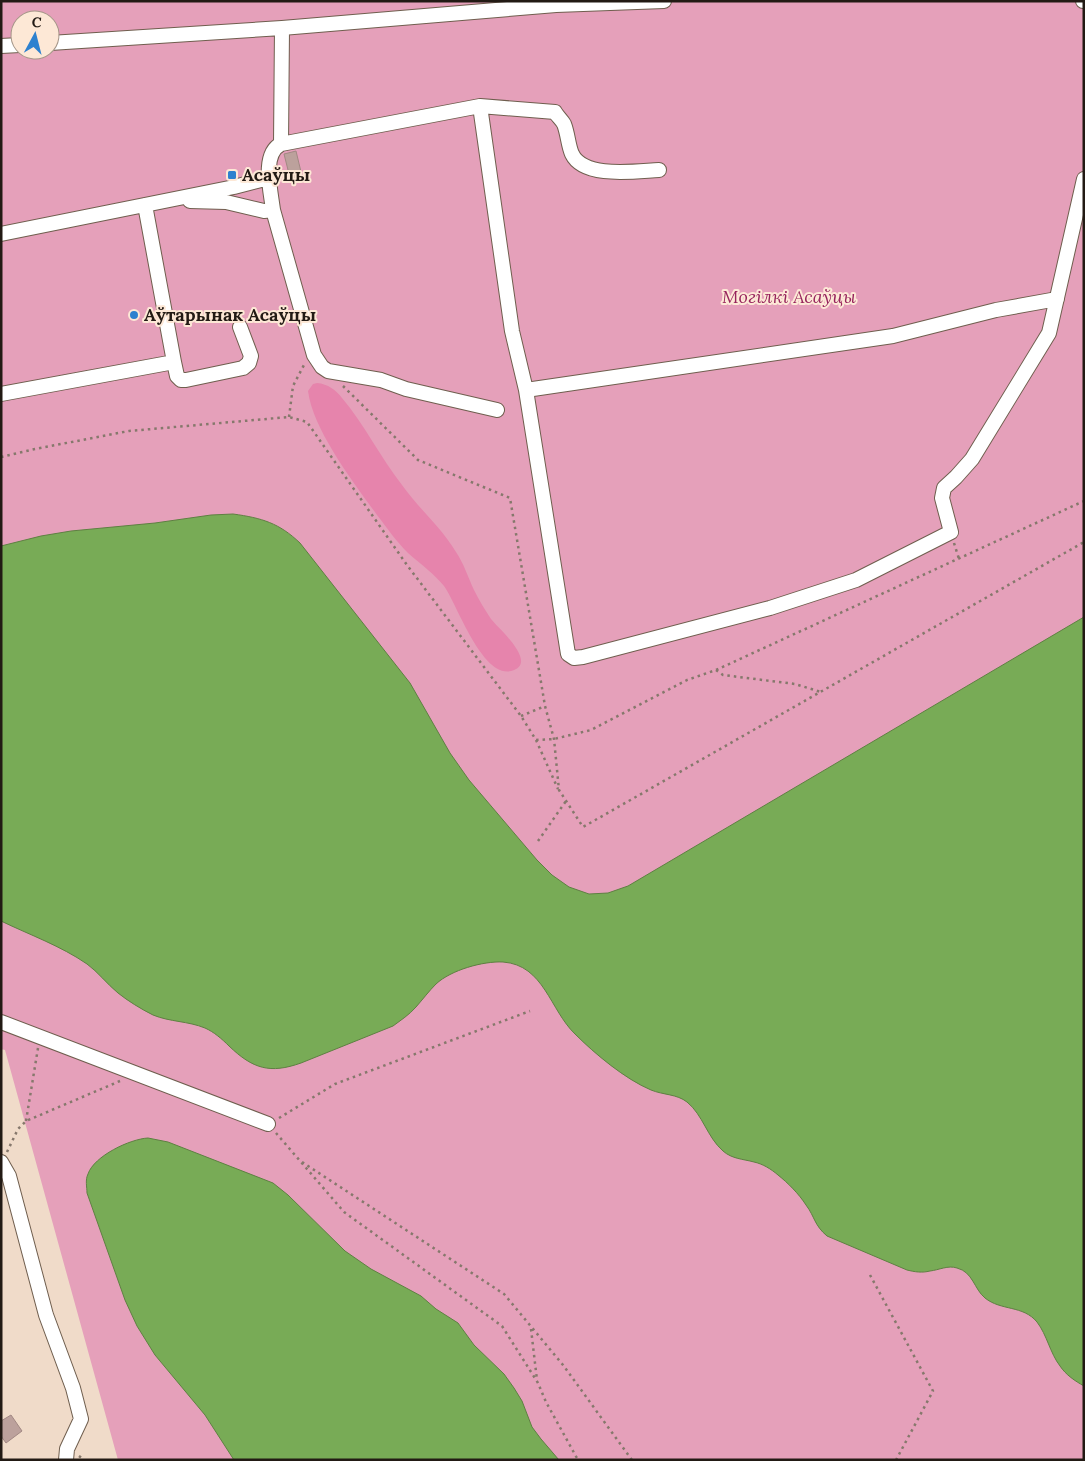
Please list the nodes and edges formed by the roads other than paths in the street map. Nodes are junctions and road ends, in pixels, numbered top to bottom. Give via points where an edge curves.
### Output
1 (664, 1) edge
2 (556, 3) edge
3 (424, 8) edge
4 (282, 28) junction
5 (60, 42) edge
6 (480, 106) junction
7 (281, 144) junction
8 (659, 170) dead end
9 (269, 178) junction
10 (1084, 179) edge
11 (167, 200) junction
12 (145, 205) junction
13 (273, 210) junction
14 (1, 234) edge
15 (1057, 299) junction
16 (240, 327) dead end
17 (174, 362) junction
18 (526, 390) junction
19 (1, 394) edge
20 (497, 410) dead end
21 (1, 1022) edge
22 (268, 1124) road end
23 (2, 1162) edge
24 (67, 1454) edge

1 - 2 street
2 - 3 street
3 - 4 street
4 - 5 street
4 - 7 street
6 - 7 street
6 - 8 street via 554,112 564,124 574,157 585,167 610,172
6 - 18 street via 512,331
7 - 9 street via 271,153
9 - 11 street
9 - 13 street
10 - 15 street
11 - 12 street
11 - 13 street via 226,202
12 - 14 street
12 - 17 street
13 - 20 street via 314,355 322,367
15 - 18 street via 996,310 893,336
15 - 18 street via 1049,333 972,459 944,488 942,498 951,532 856,580 770,608 583,657 574,658 568,654
16 - 17 street via 251,356 243,368 181,380
17 - 19 street
21 - 22 street
23 - 24 street via 9,1176 46,1315 81,1419

